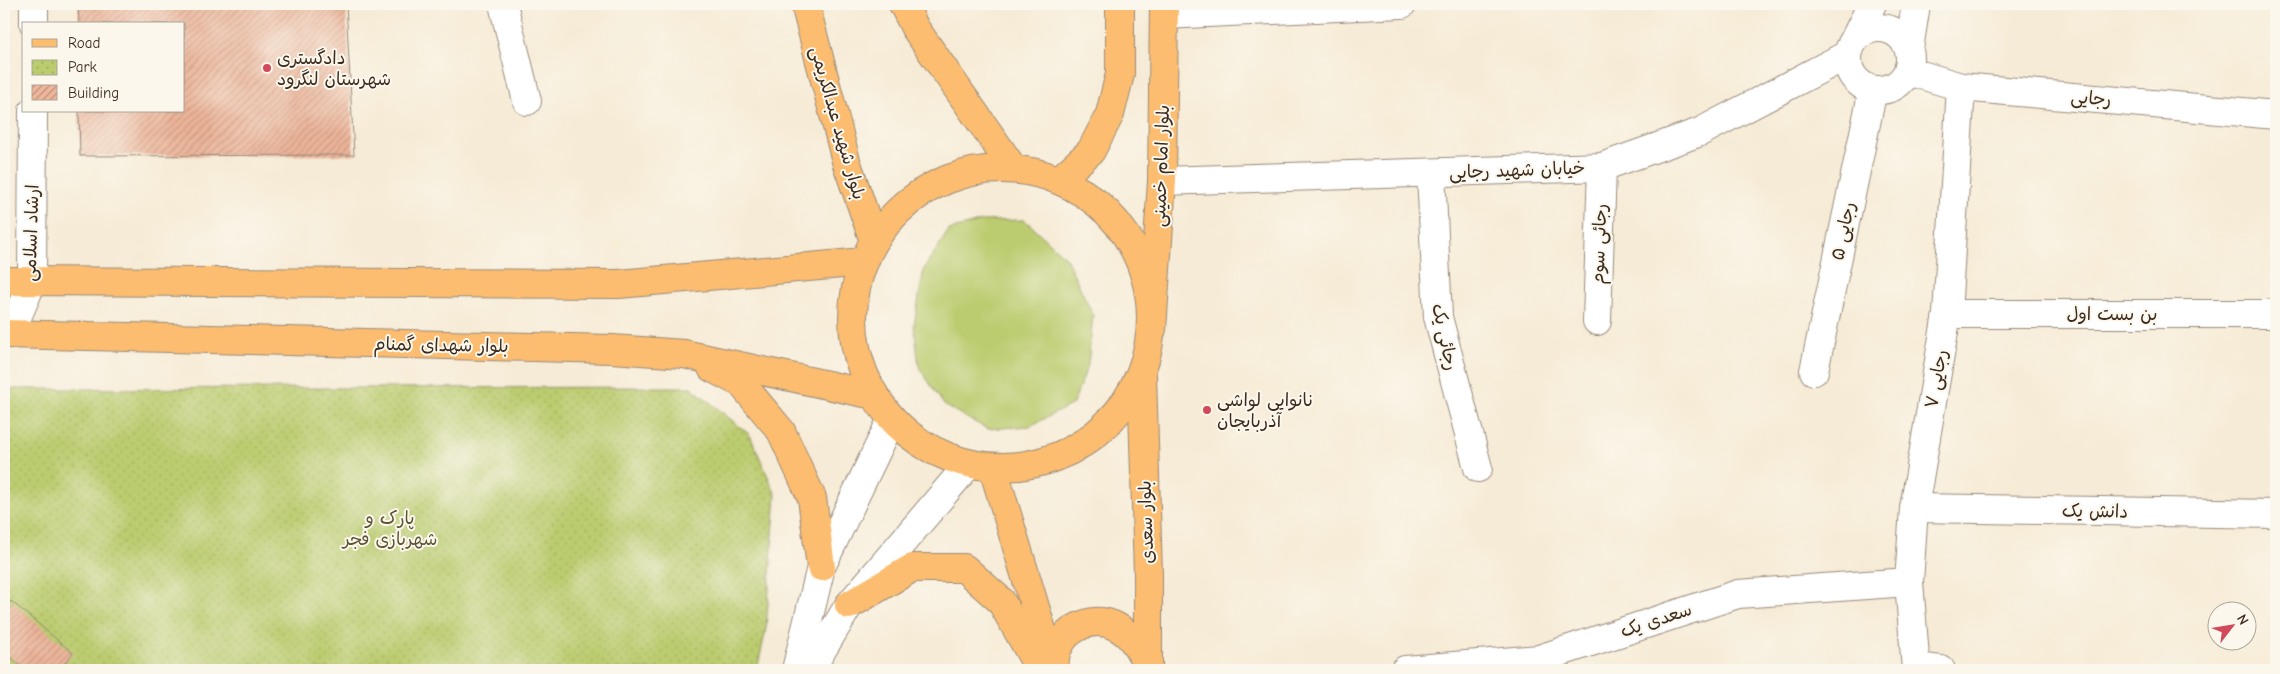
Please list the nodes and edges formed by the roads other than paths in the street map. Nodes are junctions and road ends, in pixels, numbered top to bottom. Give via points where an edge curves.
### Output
1 (34, 4) edge
2 (503, 4) edge
3 (805, 4) edge
4 (903, 4) edge
5 (1120, 4) edge
6 (1402, 4) edge
7 (1872, 4) edge
8 (1916, 4) edge
9 (1164, 9) edge
10 (34, 22) edge
11 (1851, 47) junction
12 (1908, 60) junction
13 (1961, 87) junction
14 (1873, 90) junction
15 (527, 100) dead end
16 (34, 112) edge
17 (2276, 115) edge
18 (1602, 167) junction
19 (1013, 168) junction
20 (1431, 173) junction
21 (1059, 180) junction
22 (1162, 181) junction
23 (869, 251) junction
24 (4, 281) edge
25 (32, 282) junction
26 (1947, 314) junction
27 (2276, 314) edge
28 (1597, 321) dead end
29 (6, 328) edge
30 (1152, 329) junction
31 (684, 354) junction
32 (1814, 371) dead end
33 (1142, 375) junction
34 (874, 395) junction
35 (892, 419) junction
36 (981, 466) junction
37 (1478, 468) dead end
38 (1914, 508) junction
39 (2276, 514) edge
40 (821, 567) junction
41 (1909, 582) junction
42 (850, 605) junction
43 (1539, 664) edge
44 (1049, 669) edge
45 (1148, 669) edge
46 (1924, 669) edge
47 (796, 670) edge
48 (810, 670) edge
49 (1405, 670) edge

1 - 10 street
2 - 15 street
3 - 23 main road, بلوار شهید عبدالکریمی
4 - 19 main road via 915,28
5 - 21 main road via 1120,74 1110,114 1091,151
6 - 9 street
7 - 11 street
8 - 12 street
9 - 22 main road, بلوار امام خمینی
11 - 12 street via 1864,31 1885,28 1904,40
11 - 14 street via 1848,67 1853,78
11 - 18 street, خیابان شهید رجایی via 1700,132
12 - 13 street, رجایی
12 - 14 street via 1903,80 1884,91
13 - 17 street, رجایی
13 - 26 street, رجایی ۷
14 - 32 street, رجایی ۵
16 - 25 street, ارشاد اسلامی
18 - 20 street, خیابان شهید رجایی
18 - 28 street, رجائی سوم
19 - 21 main road
19 - 23 main road via 972,171 934,185 900,208
20 - 22 street, خیابان شهید رجایی
20 - 37 street, رجائی یک via 1438,317
21 - 30 main road via 1099,204 1130,239 1148,282
22 - 30 main road, بلوار امام خمینی
23 - 25 main road via 619,284
23 - 34 main road via 854,307 857,352
24 - 25 main road
25 - 29 street, ارشاد اسلامی
26 - 27 street, بن بست اول
26 - 38 street, رجایی ۷
29 - 31 main road, بلوار شهدای گمنام
30 - 33 main road
31 - 34 main road, بلوار شهدای گمنام
31 - 40 main road via 741,383 781,431 812,498
33 - 36 main road via 1118,415 1083,445 1040,464
33 - 45 main road, بلوار سعدی
34 - 35 main road
35 - 36 main road via 914,439 934,451
35 - 40 street
36 - 42 street
36 - 44 main road
38 - 39 street, دانش یک
38 - 41 street, رجایی ۷
40 - 47 street
41 - 43 street, سعدی یک via 1738,594
41 - 46 street, رجایی ۷
42 - 44 main road via 912,568 964,568 1001,601
42 - 48 street
43 - 49 street, سعدی یک
44 - 45 main road via 1064,637 1075,628 1102,622 1116,626 1128,635

